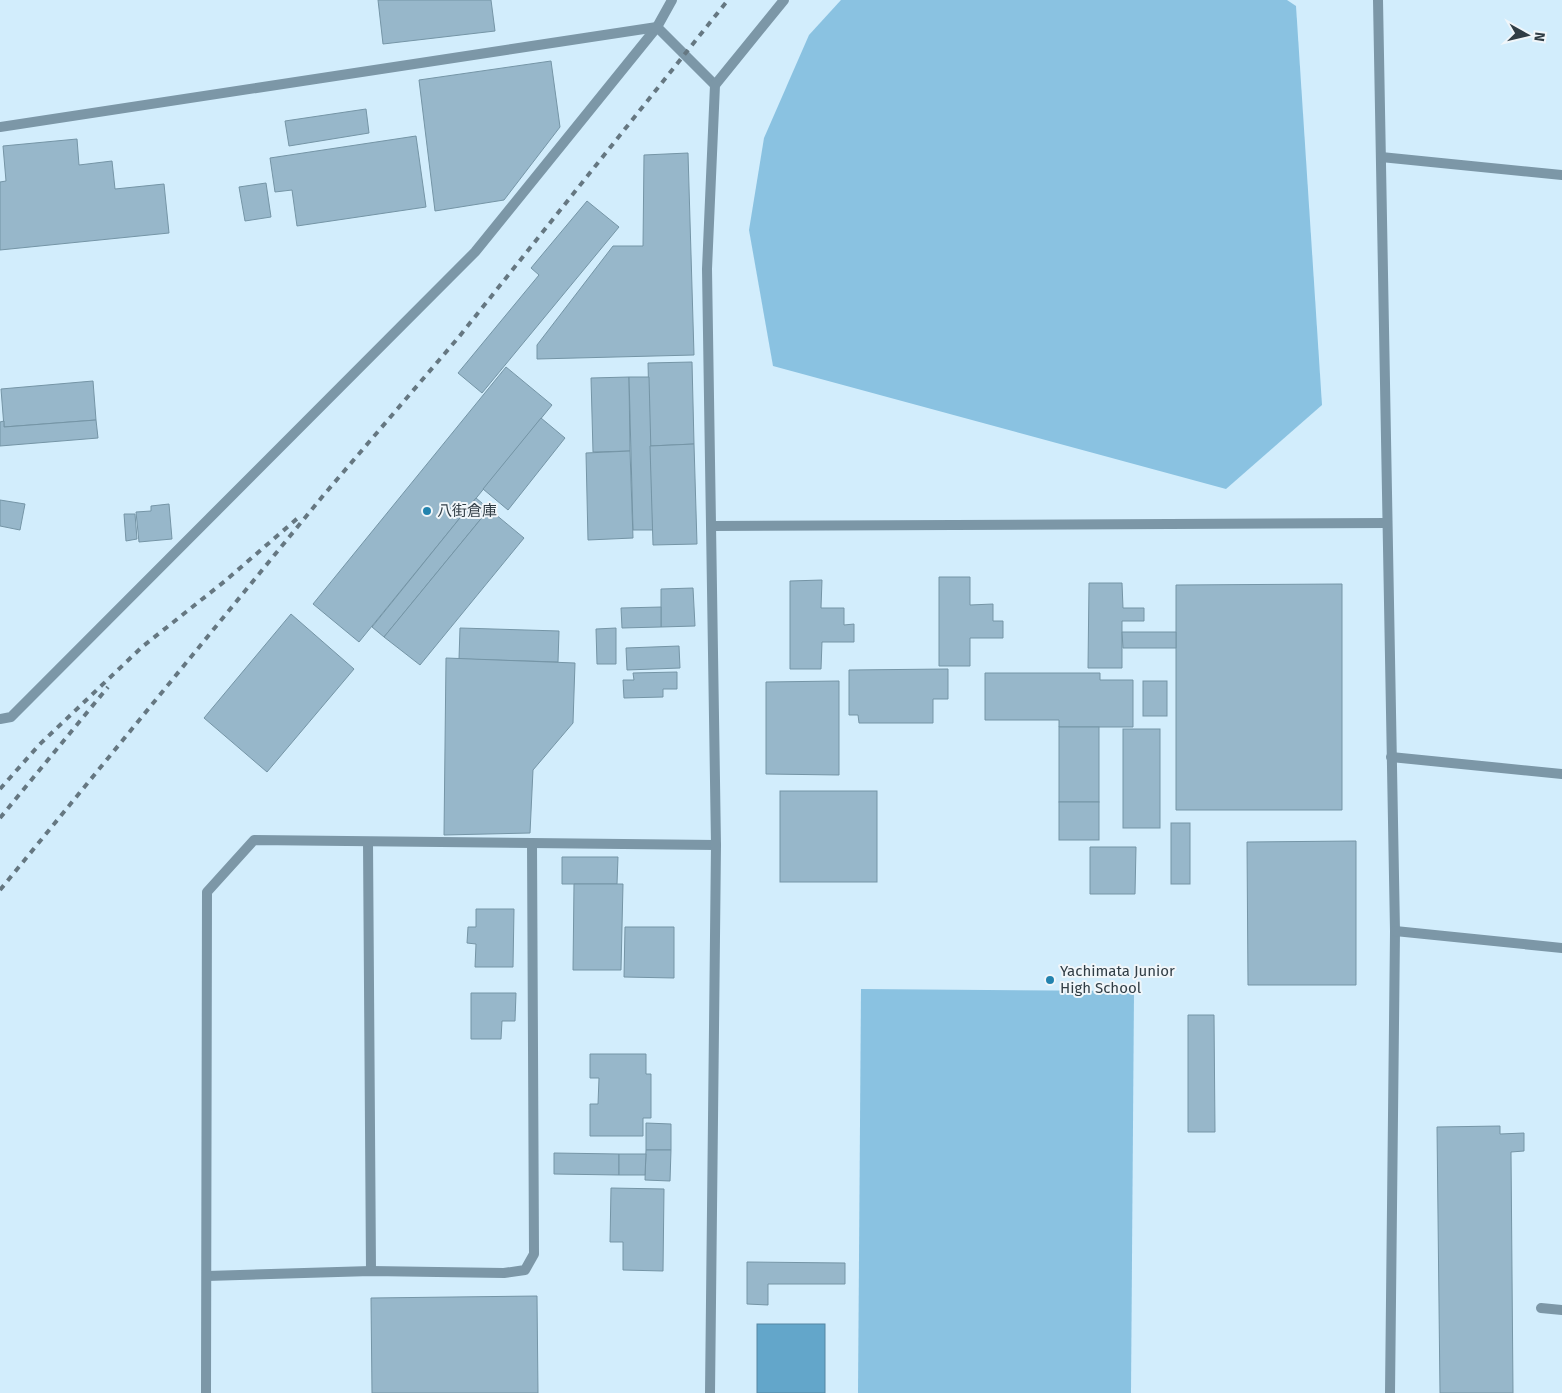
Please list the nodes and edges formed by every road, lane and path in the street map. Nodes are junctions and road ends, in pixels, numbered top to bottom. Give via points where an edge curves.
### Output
1 (672, 0) edge
2 (784, 0) edge
3 (1378, 0) edge
4 (658, 27) junction
5 (715, 86) junction
6 (0, 127) edge
7 (1381, 157) junction
8 (1562, 175) edge
9 (1387, 523) junction
10 (712, 526) junction
11 (0, 719) edge
12 (1392, 757) junction
13 (1562, 774) edge
14 (368, 842) junction
15 (532, 843) junction
16 (716, 844) junction
17 (1395, 931) junction
18 (1562, 948) edge
19 (371, 1271) junction
20 (207, 1276) junction
21 (1541, 1308) dead end
22 (1562, 1310) edge
23 (206, 1393) edge
24 (710, 1393) edge
25 (1390, 1393) edge

1 - 4 street
2 - 5 street
3 - 7 street
4 - 5 street
4 - 6 street
4 - 11 street via 475,252 11,717
5 - 10 street via 707,269
7 - 8 street
7 - 9 street
9 - 10 street
9 - 12 street
10 - 16 street
12 - 13 street
12 - 17 street
14 - 15 street
14 - 19 street
14 - 20 street via 254,840 207,892
15 - 16 street
15 - 19 street via 534,1254 525,1270 504,1273
16 - 24 street
17 - 18 street
17 - 25 street
19 - 20 street
20 - 23 street
21 - 22 street

